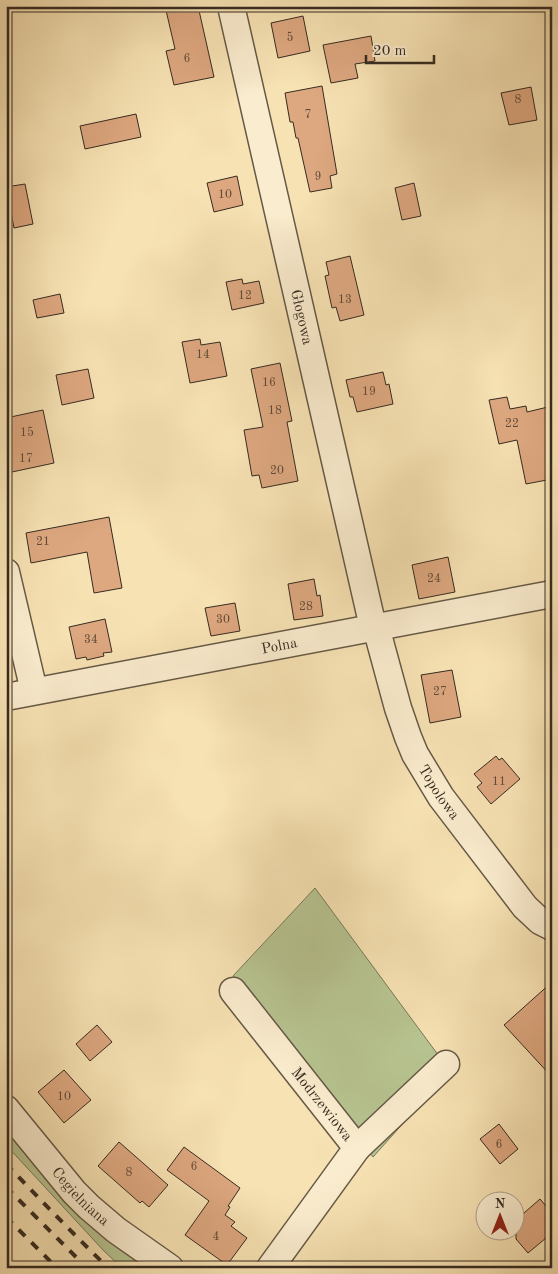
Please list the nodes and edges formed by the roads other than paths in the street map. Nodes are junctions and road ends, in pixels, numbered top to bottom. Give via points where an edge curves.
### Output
1 (231, 6) edge
2 (6, 572) edge
3 (552, 594) edge
4 (375, 627) junction
5 (34, 691) junction
6 (6, 696) edge
7 (552, 927) edge
8 (233, 990) dead end
9 (446, 1064) dead end
10 (6, 1109) edge
11 (357, 1148) junction
12 (170, 1268) edge
13 (270, 1268) edge

1 - 4 street, Głogowa
2 - 5 street
3 - 4 street, Polna
4 - 5 street, Polna
4 - 7 street, Topolowa via 408,738 432,785 525,907
5 - 6 street, Polna
8 - 11 street, Modrzewiowa
9 - 11 street
10 - 12 street, Cegielniana via 89,1207
11 - 13 street, Modrzewiowa

